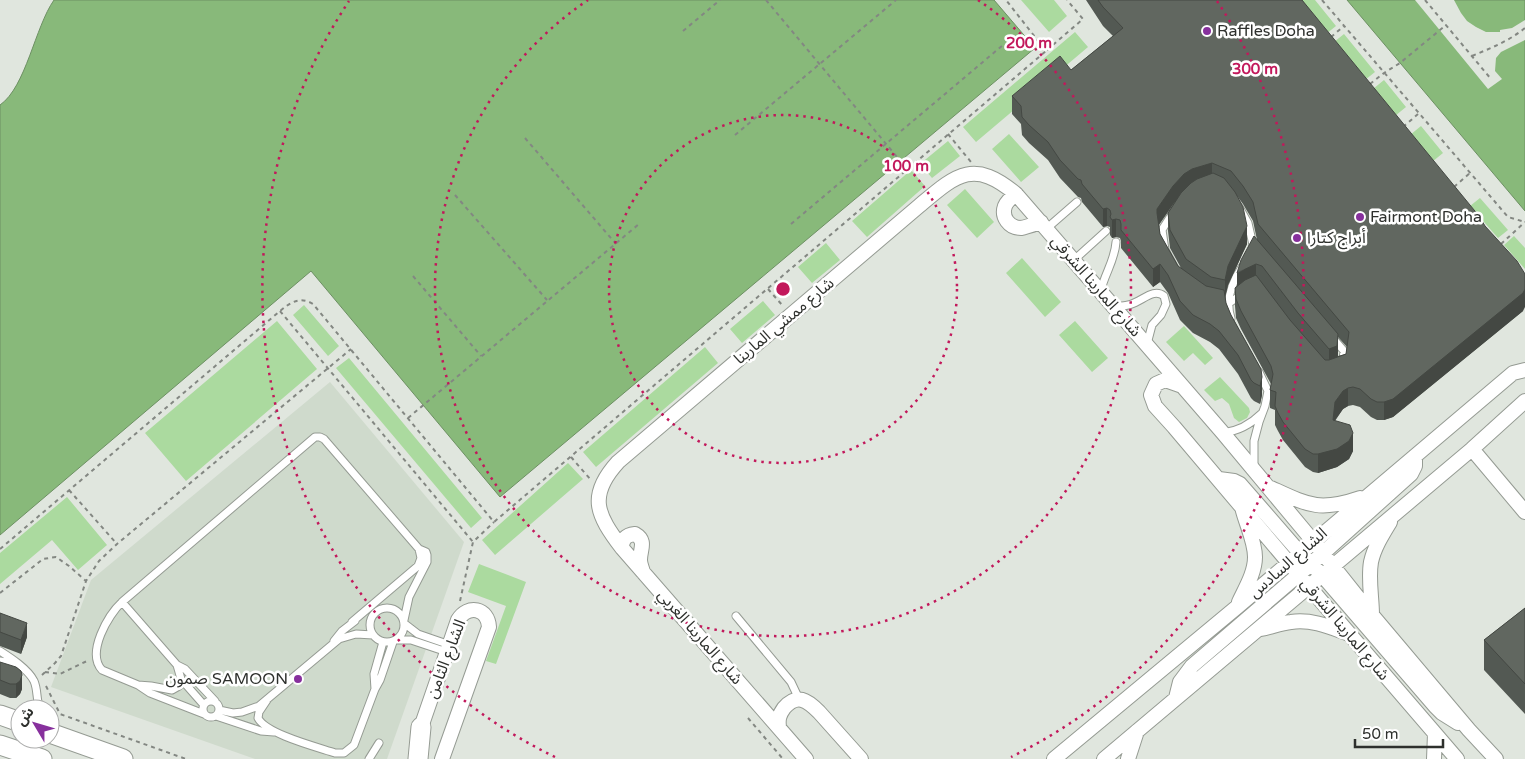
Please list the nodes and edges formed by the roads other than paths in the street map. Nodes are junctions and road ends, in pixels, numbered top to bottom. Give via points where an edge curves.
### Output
1 (981, 174) joint
2 (1016, 194) junction
3 (1077, 202) dead end
4 (1044, 225) junction
5 (1106, 231) dead end
6 (1116, 242) dead end
7 (1253, 245) junction
8 (1249, 253) edge
9 (1074, 260) junction
10 (1245, 261) edge
11 (1107, 270) junction
12 (1089, 277) junction
13 (1100, 291) junction
14 (1111, 303) junction
15 (1228, 304) junction
16 (1233, 323) edge
17 (1152, 325) junction
18 (1133, 328) junction
19 (1150, 347) junction
20 (1255, 364) edge
21 (1525, 370) edge
22 (1160, 381) junction
23 (1182, 386) junction
24 (1525, 401) edge
25 (1263, 412) junction
26 (1223, 433) junction
27 (1472, 449) junction
28 (1415, 456) junction
29 (1255, 472) junction
30 (1219, 479) junction
31 (1268, 487) junction
32 (600, 489) joint
33 (1368, 496) junction
34 (1242, 506) junction
35 (1525, 512) edge
36 (1395, 514) junction
37 (1313, 541) junction
38 (622, 548) junction
39 (419, 550) junction
40 (1323, 553) junction
41 (1294, 557) junction
42 (1311, 564) junction
43 (1327, 570) junction
44 (644, 574) junction
45 (1298, 574) junction
46 (1308, 586) junction
47 (122, 602) junction
48 (1237, 607) junction
49 (375, 612) junction
50 (1372, 615) junction
51 (736, 616) dead end
52 (352, 622) junction
53 (404, 622) junction
54 (1258, 630) junction
55 (1350, 634) junction
56 (372, 635) junction
57 (395, 641) junction
58 (383, 642) junction
59 (332, 644) junction
60 (449, 648) junction
61 (0, 652) edge
62 (0, 662) edge
63 (17, 664) junction
64 (177, 665) junction
65 (181, 679) junction
66 (138, 685) junction
67 (374, 689) junction
68 (1176, 698) junction
69 (37, 699) edge
70 (799, 699) junction
71 (267, 700) junction
72 (215, 701) junction
73 (756, 701) junction
74 (203, 704) junction
75 (786, 706) junction
76 (218, 713) junction
77 (204, 714) junction
78 (421, 727) junction
79 (779, 728) junction
80 (1470, 730) junction
81 (1137, 731) junction
82 (274, 732) junction
83 (60, 733) edge
84 (1435, 734) junction
85 (378, 744) dead end
86 (344, 753) junction
87 (123, 759) edge
88 (349, 759) edge
89 (370, 759) edge
90 (410, 759) edge
91 (418, 759) edge
92 (442, 759) edge
93 (806, 759) edge
94 (861, 759) edge
95 (1054, 759) edge
96 (1104, 759) edge
97 (1128, 759) edge
98 (1434, 759) edge
99 (1457, 759) edge
100 (1496, 759) edge

1 - 2 street, شارع المارينا الشرقي via 1003,183
1 - 32 street, شارع ممشي المارينا via 961,175 945,185 618,462 606,475
2 - 4 street, شارع المارينا الشرقي
2 - 4 street, شارع المارينا الشرقي via 1005,206 1008,223 1021,228
3 - 4 lane
4 - 9 street, شارع المارينا الشرقي
5 - 9 lane
6 - 11 lane via 1114,257
7 - 8 lane
7 - 15 lane via 1248,223 1239,207 1227,192 1213,186 1198,189 1178,204 1162,230 1165,250 1182,281 1210,300
7 - 15 lane via 1344,351 1342,368 1327,373 1258,287
9 - 12 street, شارع المارينا الشرقي
10 - 15 lane via 1234,278
11 - 12 lane
11 - 13 lane
12 - 13 street, شارع المارينا الشرقي
13 - 14 street, شارع المارينا الشرقي
14 - 17 lane via 1132,305 1163,291 1166,304
14 - 18 street, شارع المارينا الشرقي
15 - 16 lane
17 - 18 lane
17 - 19 lane
18 - 19 street, شارع المارينا الشرقي
19 - 22 street, شارع المارينا الشرقي
19 - 23 street, شارع المارينا الشرقي
20 - 25 lane via 1268,390
21 - 28 street, الشارع السادس via 1513,373
22 - 23 street
22 - 30 street, شارع المارينا الشرقي via 1152,392 1155,406
23 - 26 street, شارع المارينا الشرقي
24 - 27 street, الشارع السادس
25 - 26 lane via 1245,427
25 - 29 lane via 1254,441
26 - 29 street, شارع المارينا الشرقي
27 - 35 street
27 - 36 street, الشارع السادس
28 - 33 street, الشارع السادس
28 - 40 street via 1411,474
29 - 31 street, شارع المارينا الشرقي
30 - 34 street, شارع المارينا الشرقي
30 - 41 street via 1240,484
31 - 33 street via 1318,506 1335,506
31 - 37 street, شارع المارينا الشرقي
32 - 38 street, شارع المارينا الغربي via 602,518
33 - 37 street, الشارع السادس
34 - 41 street, شارع المارينا الشرقي
34 - 48 street via 1255,557 1250,580
36 - 43 street, الشارع السادس
36 - 50 street via 1371,561
37 - 40 street, شارع المارينا الشرقي
37 - 41 street, الشارع السادس
37 - 42 street
38 - 44 street, شارع المارينا الغربي
38 - 44 street via 622,542 630,534 642,540 640,563
39 - 47 lane via 324,439 315,437
39 - 52 lane via 418,566
39 - 53 lane via 426,552 428,559 409,597
40 - 42 street
40 - 43 street, شارع المارينا الشرقي
41 - 42 street
41 - 45 street, شارع المارينا الشرقي
41 - 48 street, الشارع السادس
42 - 43 street
42 - 45 street
42 - 46 street
43 - 46 street, الشارع السادس
43 - 50 street, شارع المارينا الشرقي
43 - 80 street via 1435,706
44 - 73 street, شارع المارينا الغربي
45 - 46 street, شارع المارينا الشرقي
45 - 68 street via 1192,666 1180,682
46 - 54 street, الشارع السادس
46 - 55 street, شارع المارينا الشرقي
47 - 64 lane
47 - 66 lane via 105,626 95,657 102,670
48 - 95 street, الشارع السادس
49 - 52 lane
49 - 53 lane via 389,608 399,612
49 - 56 lane via 370,623
50 - 80 street, شارع المارينا الشرقي
51 - 70 lane via 792,682
52 - 59 lane
53 - 57 lane via 403,633
53 - 60 lane via 414,631
54 - 55 street via 1304,621
54 - 68 street, الشارع السادس
55 - 84 street, شارع المارينا الشرقي
56 - 58 lane
56 - 59 lane via 347,636
57 - 58 lane
57 - 60 lane via 412,640
57 - 67 lane
58 - 67 lane
59 - 71 lane
60 - 78 street, الشارع الثامن
60 - 92 street, الشارع الثامن via 461,615 470,610 480,611 487,618 489,627
61 - 63 lane
62 - 63 lane
63 - 69 lane via 26,669
64 - 65 lane
64 - 72 lane via 185,669
65 - 66 lane via 179,686 172,690
65 - 74 lane
66 - 77 lane via 147,692
67 - 86 lane via 356,742
68 - 81 street, الشارع السادس
70 - 75 street
70 - 94 street via 811,704
71 - 76 lane via 242,712
71 - 82 lane via 258,718
72 - 74 lane
72 - 76 lane via 219,706
73 - 75 street
73 - 79 street, شارع المارينا الغربي
74 - 77 lane
75 - 79 street via 778,720
76 - 77 lane via 210,718
76 - 82 lane via 261,731
78 - 90 street, الشارع الثامن
78 - 91 street
79 - 93 street, شارع المارينا الغربي
80 - 100 street, شارع المارينا الشرقي
81 - 96 street, الشارع السادس
81 - 97 street
82 - 86 lane via 335,753
83 - 87 street
84 - 98 street
84 - 99 street, شارع المارينا الشرقي
85 - 89 lane
86 - 88 lane

